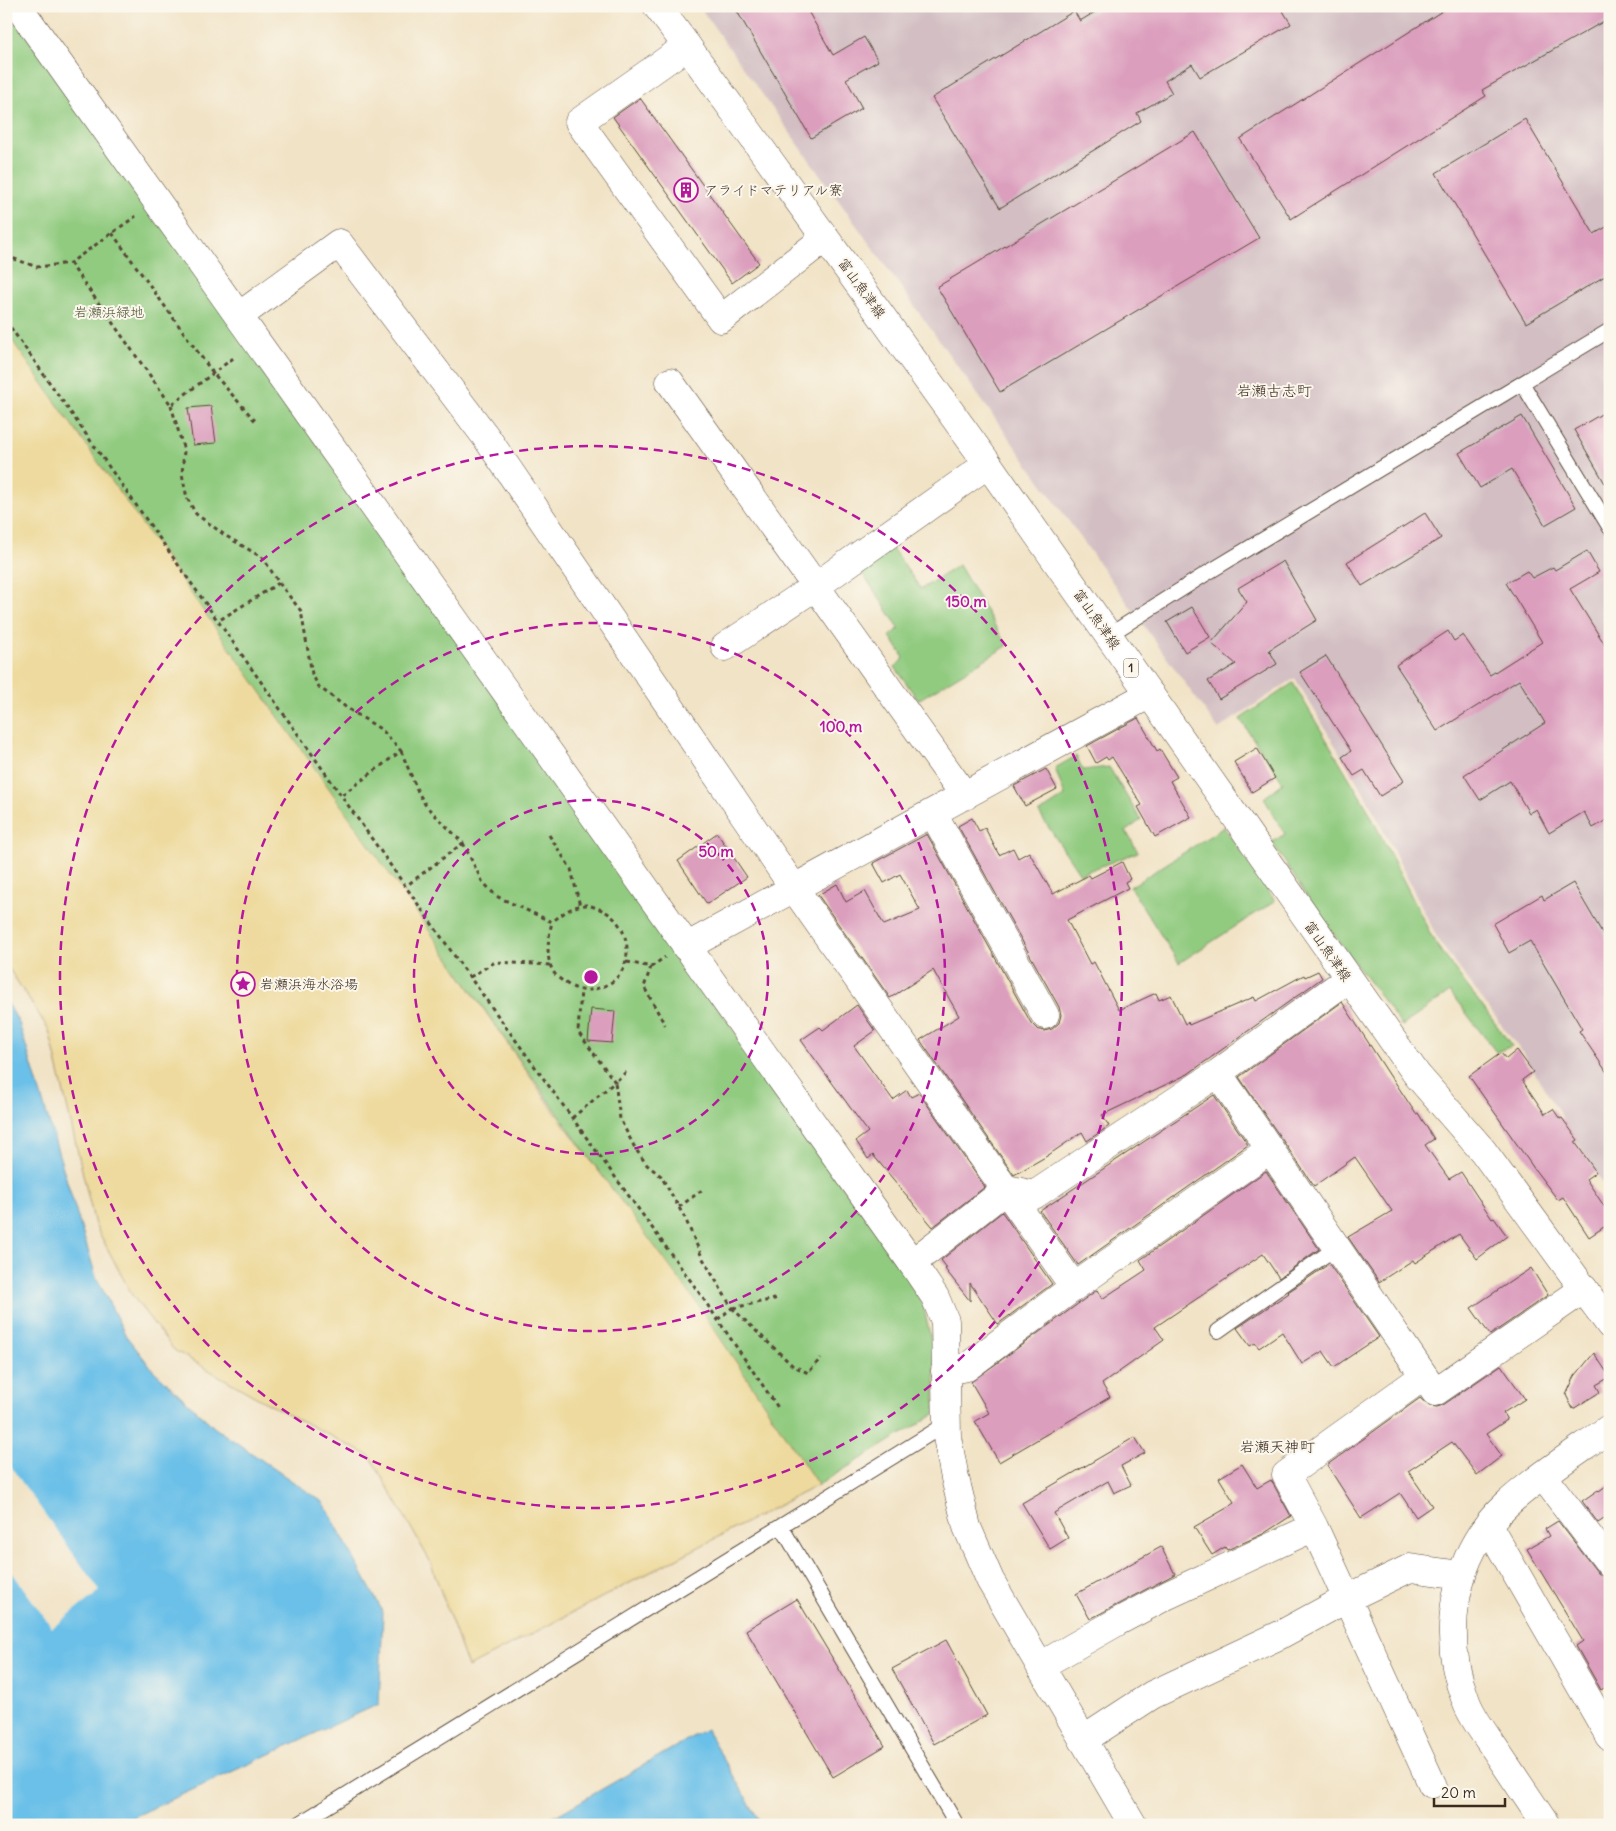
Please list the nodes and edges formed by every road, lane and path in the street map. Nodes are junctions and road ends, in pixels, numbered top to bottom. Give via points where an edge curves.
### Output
1 (18, 6) edge
2 (657, 6) edge
3 (687, 46) junction
4 (157, 201) junction
5 (112, 233) junction
6 (825, 238) junction
7 (6, 256) edge
8 (70, 263) junction
9 (238, 316) junction
10 (6, 321) edge
11 (1610, 330) edge
12 (256, 341) junction
13 (214, 373) junction
14 (670, 382) dead end
15 (1522, 383) junction
16 (171, 405) junction
17 (257, 423) dead end
18 (988, 464) junction
19 (1610, 528) edge
20 (279, 583) junction
21 (816, 586) junction
22 (218, 621) junction
23 (1109, 635) junction
24 (726, 647) dead end
25 (1150, 694) junction
26 (401, 751) junction
27 (342, 794) junction
28 (965, 796) junction
29 (933, 813) junction
30 (549, 835) dead end
31 (463, 843) junction
32 (406, 886) junction
33 (794, 888) junction
34 (580, 906) junction
35 (552, 922) junction
36 (686, 947) junction
37 (627, 962) junction
38 (552, 965) junction
39 (470, 977) junction
40 (1348, 979) junction
41 (581, 990) junction
42 (1045, 1015) dead end
43 (665, 1025) dead end
44 (626, 1072) dead end
45 (1218, 1072) junction
46 (615, 1082) junction
47 (572, 1118) junction
48 (1270, 1150) junction
49 (1007, 1189) junction
50 (702, 1190) dead end
51 (679, 1207) junction
52 (1337, 1247) junction
53 (912, 1263) junction
54 (1074, 1287) junction
55 (1584, 1289) junction
56 (779, 1298) dead end
57 (732, 1308) junction
58 (717, 1320) junction
59 (1610, 1325) edge
60 (1218, 1331) dead end
61 (821, 1358) dead end
62 (945, 1372) junction
63 (1424, 1376) junction
64 (779, 1409) dead end
65 (946, 1424) junction
66 (1610, 1428) edge
67 (1543, 1476) junction
68 (1488, 1525) junction
69 (781, 1526) junction
70 (1314, 1527) junction
71 (1610, 1564) edge
72 (1461, 1576) junction
73 (1346, 1599) junction
74 (1040, 1666) junction
75 (1610, 1737) edge
76 (1083, 1740) junction
77 (1432, 1784) dead end
78 (297, 1825) edge
79 (957, 1825) edge
80 (1133, 1825) edge
81 (1546, 1825) edge

1 - 4 street
2 - 3 street, 富山魚津線 / 1
3 - 6 street, 富山魚津線 / 1
3 - 6 street via 579,122 721,319
4 - 5 path
4 - 9 street
5 - 8 path
5 - 13 path
6 - 18 street, 富山魚津線 / 1
7 - 8 path via 37,267
8 - 16 path
9 - 12 street
9 - 33 street via 339,243 486,437
10 - 22 path
11 - 15 lane
12 - 13 path
12 - 36 street
13 - 16 path
13 - 17 path
14 - 21 street
15 - 19 lane
15 - 23 lane
16 - 20 path via 184,450 182,474 186,498 196,514 263,558
18 - 21 street
18 - 23 street, 富山魚津線 / 1
20 - 22 path
20 - 26 path via 300,612 312,674 319,687 382,730
21 - 24 street
21 - 28 street
22 - 27 path
23 - 25 street, 富山魚津線 / 1
25 - 28 street
25 - 40 street, 富山魚津線 / 1
26 - 27 path
26 - 31 path via 426,806
27 - 32 path
28 - 29 street
29 - 33 street
29 - 42 street
30 - 34 path via 570,869
31 - 32 path
31 - 35 path via 482,881 496,896
32 - 39 path
33 - 36 street
33 - 49 street
34 - 35 path via 569,909
34 - 37 path via 587,904 604,910 621,925 627,945
35 - 38 path via 547,946
36 - 53 street
37 - 41 path via 609,984 589,991
37 - 43 path via 651,967 644,988
38 - 39 path via 495,962
38 - 41 path via 557,976 572,988
39 - 47 path
40 - 45 street
40 - 55 street, 富山魚津線 / 1 via 1427,1088 1483,1151
41 - 46 path via 578,1032
44 - 46 path
45 - 48 street
45 - 49 street via 1034,1195
46 - 47 path
46 - 51 path via 620,1119 635,1148 647,1165 661,1176
47 - 58 path
48 - 52 street
48 - 54 street
49 - 53 street
49 - 54 street
50 - 51 path
51 - 57 path via 702,1257
52 - 60 lane
52 - 63 street
53 - 62 street via 935,1297 945,1321
54 - 62 street via 967,1367
55 - 59 street, 富山魚津線 / 1
55 - 63 street via 1435,1392
56 - 57 path
57 - 58 path
57 - 61 path via 792,1365 808,1372
58 - 64 path
62 - 65 street
63 - 70 street via 1286,1475
65 - 69 lane
65 - 74 street via 946,1436 968,1527 990,1580
66 - 67 street
67 - 68 street via 1506,1505
67 - 71 street
68 - 72 street
68 - 75 street
69 - 78 lane
69 - 79 lane
70 - 73 street
70 - 74 street via 1168,1595
72 - 73 street via 1410,1568
72 - 81 street via 1454,1605 1452,1644 1466,1702
73 - 76 street via 1280,1636 1152,1695
73 - 77 street
74 - 76 street
76 - 80 street

